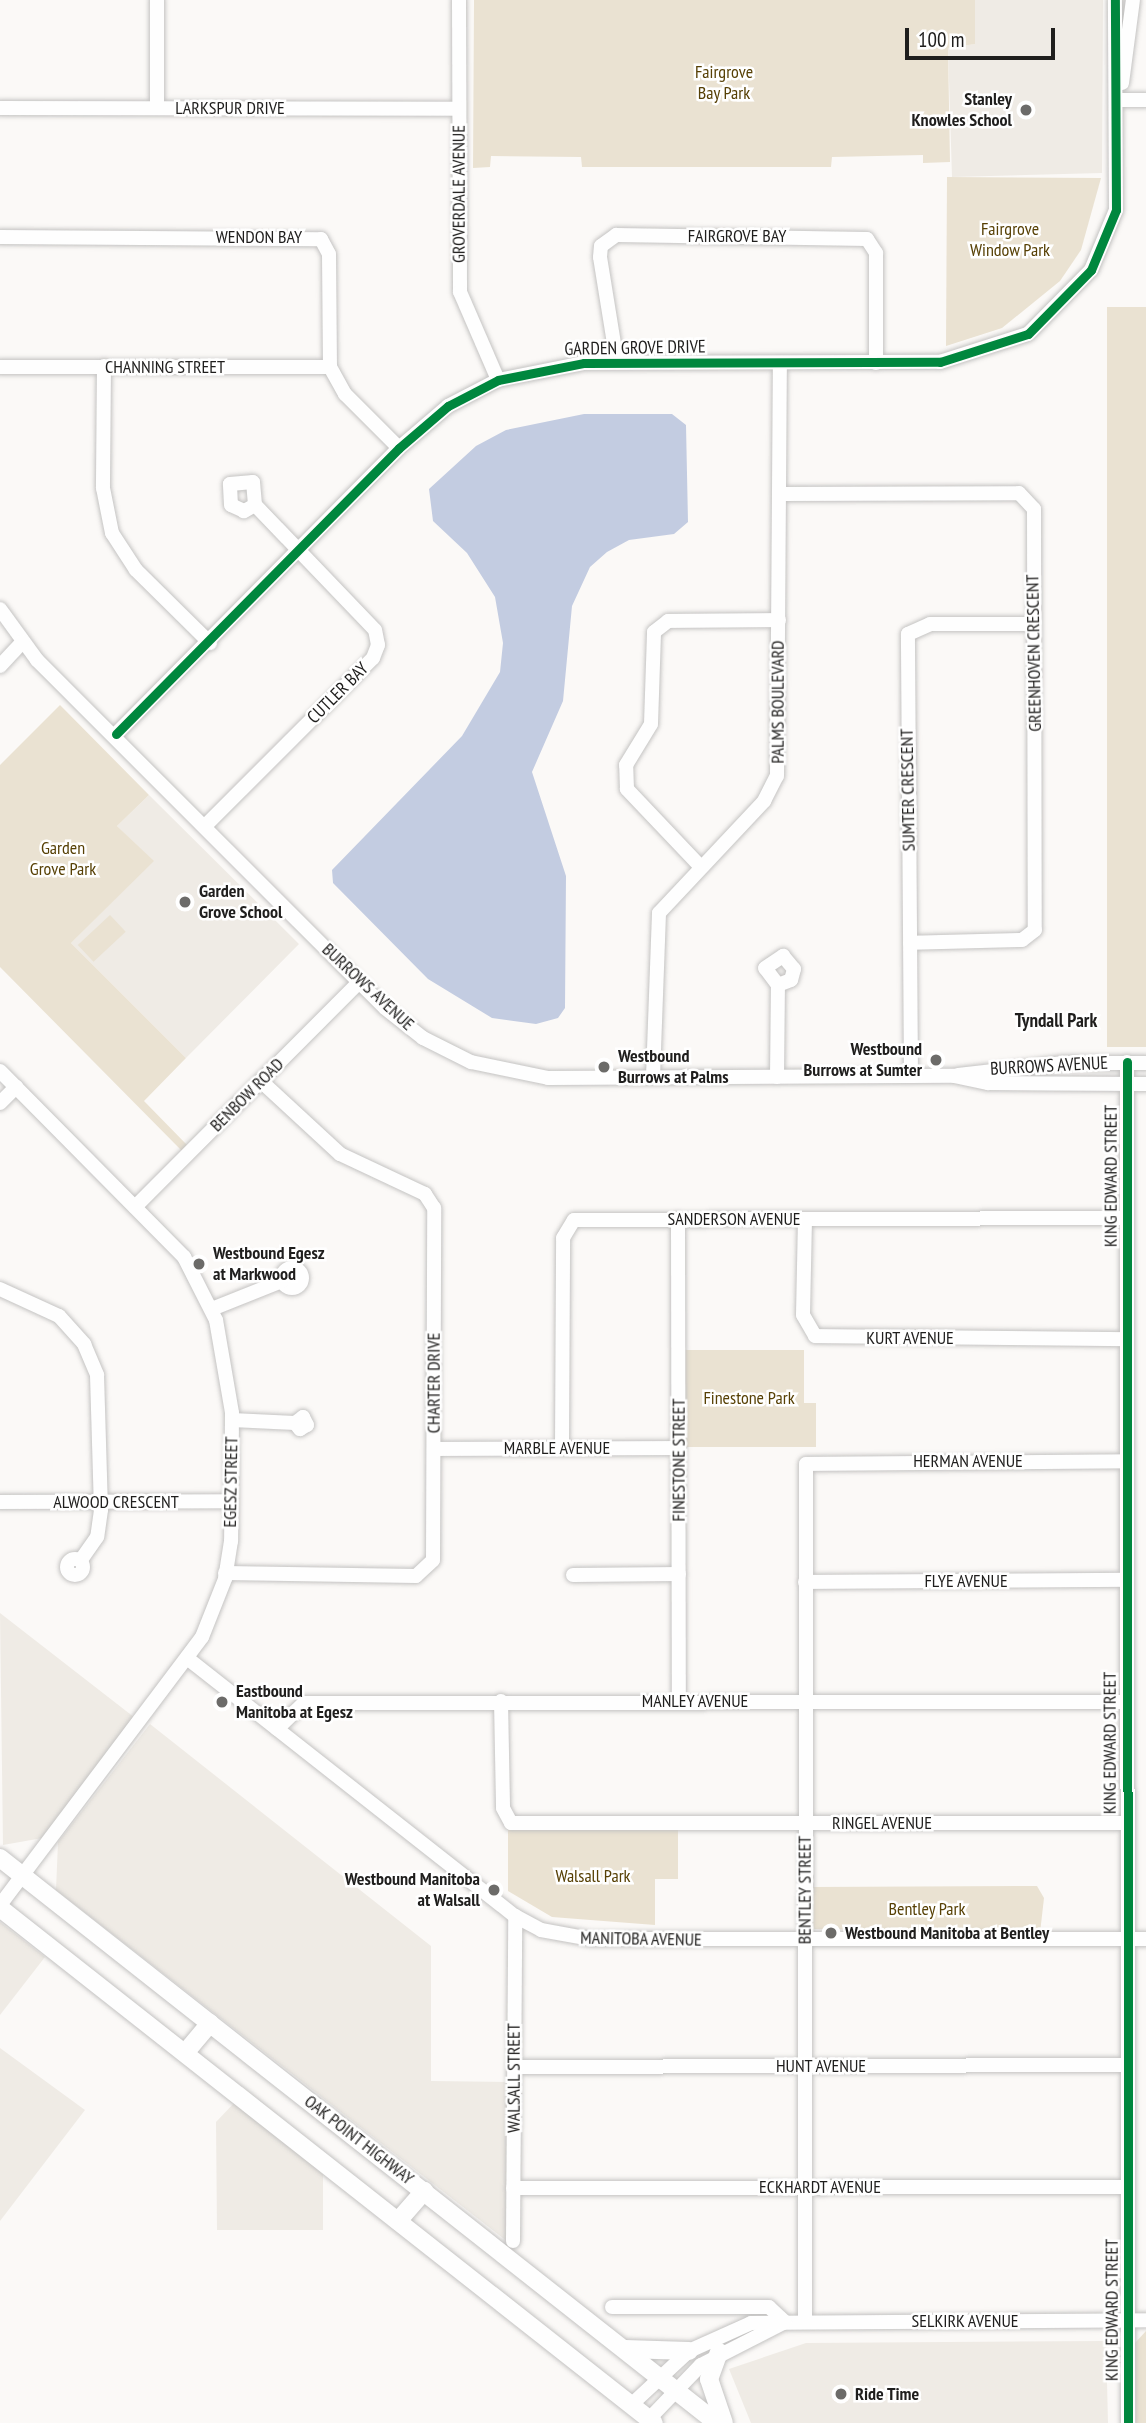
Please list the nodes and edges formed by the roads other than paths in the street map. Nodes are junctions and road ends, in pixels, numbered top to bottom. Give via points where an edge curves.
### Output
1 (157, 0) edge
2 (458, 0) edge
3 (1115, 0) edge
4 (1133, 0) edge
5 (1120, 94) junction
6 (1146, 100) edge
7 (0, 108) edge
8 (157, 108) junction
9 (460, 109) junction
10 (0, 237) edge
11 (617, 362) junction
12 (780, 363) junction
13 (876, 363) junction
14 (104, 366) junction
15 (0, 367) edge
16 (330, 367) junction
17 (498, 380) junction
18 (399, 448) junction
19 (779, 494) junction
20 (255, 505) dead end
21 (300, 552) junction
22 (0, 609) edge
23 (779, 620) junction
24 (1034, 624) junction
25 (22, 642) junction
26 (210, 643) junction
27 (0, 666) edge
28 (116, 734) junction
29 (206, 825) junction
30 (699, 865) junction
31 (910, 943) junction
32 (359, 982) junction
33 (778, 985) dead end
34 (1126, 1062) junction
35 (1146, 1063) edge
36 (0, 1071) edge
37 (911, 1076) junction
38 (954, 1076) junction
39 (653, 1077) junction
40 (777, 1077) junction
41 (261, 1081) junction
42 (1127, 1084) junction
43 (1146, 1084) edge
44 (16, 1087) junction
45 (0, 1103) edge
46 (135, 1207) junction
47 (1127, 1218) junction
48 (678, 1219) junction
49 (805, 1219) junction
50 (282, 1281) dead end
51 (0, 1289) edge
52 (212, 1309) junction
53 (1126, 1339) junction
54 (232, 1420) junction
55 (295, 1423) dead end
56 (562, 1448) junction
57 (679, 1448) junction
58 (435, 1449) junction
59 (810, 1461) joint
60 (1126, 1461) junction
61 (231, 1501) junction
62 (0, 1502) edge
63 (101, 1502) junction
64 (80, 1561) dead end
65 (226, 1573) junction
66 (679, 1574) junction
67 (573, 1575) dead end
68 (1126, 1580) junction
69 (805, 1582) junction
70 (187, 1658) junction
71 (501, 1701) junction
72 (679, 1701) junction
73 (805, 1702) junction
74 (1126, 1702) junction
75 (276, 1729) junction
76 (805, 1823) junction
77 (1126, 1824) junction
78 (0, 1858) edge
79 (23, 1875) junction
80 (0, 1906) edge
81 (515, 1916) junction
82 (1146, 1939) edge
83 (805, 1941) junction
84 (1126, 1942) junction
85 (210, 2023) junction
86 (185, 2053) junction
87 (1127, 2065) junction
88 (805, 2066) junction
89 (514, 2067) junction
90 (805, 2187) junction
91 (1127, 2187) junction
92 (513, 2188) junction
93 (424, 2191) junction
94 (398, 2221) junction
95 (513, 2241) dead end
96 (612, 2307) dead end
97 (711, 2307) junction
98 (805, 2320) junction
99 (1128, 2320) junction
100 (1146, 2320) edge
101 (785, 2322) junction
102 (718, 2344) junction
103 (625, 2349) junction
104 (689, 2351) junction
105 (656, 2377) junction
106 (671, 2391) junction
107 (631, 2405) junction
108 (652, 2421) edge
109 (717, 2423) edge
110 (724, 2423) edge
111 (1128, 2423) edge

1 - 8 street
2 - 9 street, GROVERDALE AVENUE
3 - 5 street
4 - 5 street
5 - 6 street
5 - 13 street, GARDEN GROVE DRIVE via 1114,217 1099,257 1064,304 1028,334 979,354
7 - 8 street, LARKSPUR DRIVE
8 - 9 street, LARKSPUR DRIVE
9 - 17 street, GROVERDALE AVENUE via 461,304
10 - 16 street, WENDON BAY via 321,239 329,254
11 - 12 street, GARDEN GROVE DRIVE
11 - 13 street, FAIRGROVE BAY via 600,257 601,246 616,235 867,239 876,253
11 - 17 street, GARDEN GROVE DRIVE via 543,366
12 - 13 street, GARDEN GROVE DRIVE
12 - 19 street, PALMS BOULEVARD
14 - 15 street, CHANNING STREET
14 - 16 street, CHANNING STREET
14 - 26 street via 103,488 112,533 136,570
16 - 18 street via 345,394
17 - 18 street, GARDEN GROVE DRIVE via 448,406
18 - 21 street, GARDEN GROVE DRIVE
19 - 23 street, PALMS BOULEVARD
19 - 24 street, GREENHOVEN CRESCENT via 1027,496 1034,509
20 - 21 street, CUTLER BAY
21 - 26 street, GARDEN GROVE DRIVE
21 - 29 street, CUTLER BAY via 375,630 376,651
22 - 25 street, BURROWS AVENUE
23 - 30 street, PALMS BOULEVARD via 777,776 764,801
23 - 30 street via 668,621 653,632 651,724 626,765 626,789
24 - 31 street, GREENHOVEN CRESCENT via 1035,930 1022,940
24 - 31 street, SUMTER CRESCENT via 930,624 908,634
25 - 27 street
25 - 28 street, BURROWS AVENUE
26 - 28 street, GARDEN GROVE DRIVE
28 - 29 street, BURROWS AVENUE
29 - 32 street, BURROWS AVENUE
30 - 39 street, PALMS BOULEVARD via 669,897 655,923
31 - 37 street, SUMTER CRESCENT
32 - 39 street, BURROWS AVENUE via 402,1024 471,1062 533,1077
32 - 41 street, BENBOW ROAD
33 - 40 street
34 - 35 street, BURROWS AVENUE
34 - 38 street, BURROWS AVENUE via 987,1068
34 - 42 street, KING EDWARD STREET
36 - 44 street, EGESZ STREET
37 - 38 street, BURROWS AVENUE
37 - 40 street, BURROWS AVENUE
38 - 42 street, BURROWS AVENUE
39 - 40 street, BURROWS AVENUE
41 - 46 street, BENBOW ROAD
41 - 58 street, CHARTER DRIVE via 340,1154 431,1202
42 - 43 street, BURROWS AVENUE
42 - 47 street, KING EDWARD STREET
44 - 45 street
44 - 46 street, EGESZ STREET
46 - 52 street, EGESZ STREET via 184,1258
47 - 49 street, SANDERSON AVENUE
47 - 53 street, KING EDWARD STREET
48 - 49 street, SANDERSON AVENUE
48 - 56 street, SANDERSON AVENUE via 582,1218 564,1231
48 - 57 street, FINESTONE STREET
49 - 53 street, KURT AVENUE via 803,1315 815,1336
50 - 52 street
51 - 63 street via 19,1292 59,1316 88,1353 100,1391
52 - 54 street, EGESZ STREET via 228,1369
53 - 60 street, KING EDWARD STREET
54 - 55 street
54 - 61 street, EGESZ STREET
56 - 57 street, MARBLE AVENUE
56 - 58 street, MARBLE AVENUE
57 - 66 street, FINESTONE STREET
58 - 65 street, CHARTER DRIVE via 433,1560 424,1575
59 - 60 street, HERMAN AVENUE
59 - 69 street, BENTLEY STREET
60 - 68 street, KING EDWARD STREET
61 - 63 street, ALWOOD CRESCENT
61 - 65 street, EGESZ STREET
62 - 63 street, ALWOOD CRESCENT
63 - 64 street via 97,1537
65 - 70 street, EGESZ STREET
66 - 67 street
66 - 72 street, FINESTONE STREET
68 - 69 street, FLYE AVENUE
68 - 74 street, KING EDWARD STREET
69 - 73 street, BENTLEY STREET
70 - 75 street, MANITOBA AVENUE
70 - 79 street, EGESZ STREET
71 - 72 street, MANLEY AVENUE
71 - 75 street, MANLEY AVENUE via 304,1703
71 - 76 street, RINGEL AVENUE via 503,1808 511,1823
72 - 73 street, MANLEY AVENUE
73 - 74 street, MANLEY AVENUE
73 - 76 street, BENTLEY STREET
74 - 77 street, KING EDWARD STREET
75 - 81 street, MANITOBA AVENUE
76 - 77 street, RINGEL AVENUE
76 - 83 street, BENTLEY STREET
77 - 84 street, KING EDWARD STREET
78 - 79 main road, OAK POINT HIGHWAY
79 - 80 street, EGESZ STREET
79 - 85 main road, OAK POINT HIGHWAY
80 - 86 main road
81 - 83 street, MANITOBA AVENUE via 574,1938
81 - 89 street, WALSALL STREET
82 - 84 street, MANITOBA AVENUE
83 - 84 street, MANITOBA AVENUE
83 - 88 street, BENTLEY STREET
84 - 87 street, KING EDWARD STREET
85 - 86 main road
85 - 93 main road, OAK POINT HIGHWAY
86 - 94 main road
87 - 88 street, HUNT AVENUE
87 - 91 street, KING EDWARD STREET
88 - 89 street, HUNT AVENUE
88 - 90 street, BENTLEY STREET
89 - 92 street, WALSALL STREET
90 - 91 street, ECKHARDT AVENUE
90 - 92 street, ECKHARDT AVENUE
90 - 98 street, BENTLEY STREET
91 - 99 street, KING EDWARD STREET
92 - 95 street, WALSALL STREET
93 - 94 main road
93 - 103 main road, OAK POINT HIGHWAY
94 - 107 main road
96 - 97 street
97 - 101 street via 769,2307
97 - 102 street via 723,2320
98 - 99 street, SELKIRK AVENUE
98 - 101 street, SELKIRK AVENUE
99 - 100 street, SELKIRK AVENUE
99 - 111 street, KING EDWARD STREET
101 - 102 street, SELKIRK AVENUE
102 - 104 street, SELKIRK AVENUE
102 - 106 street, SELKIRK AVENUE
102 - 110 main road via 710,2387
103 - 104 main road
103 - 105 main road, OAK POINT HIGHWAY
104 - 105 street, SELKIRK AVENUE
105 - 106 main road, OAK POINT HIGHWAY
105 - 107 street, SELKIRK AVENUE
106 - 108 street, SELKIRK AVENUE
106 - 109 main road, OAK POINT HIGHWAY
107 - 108 main road

